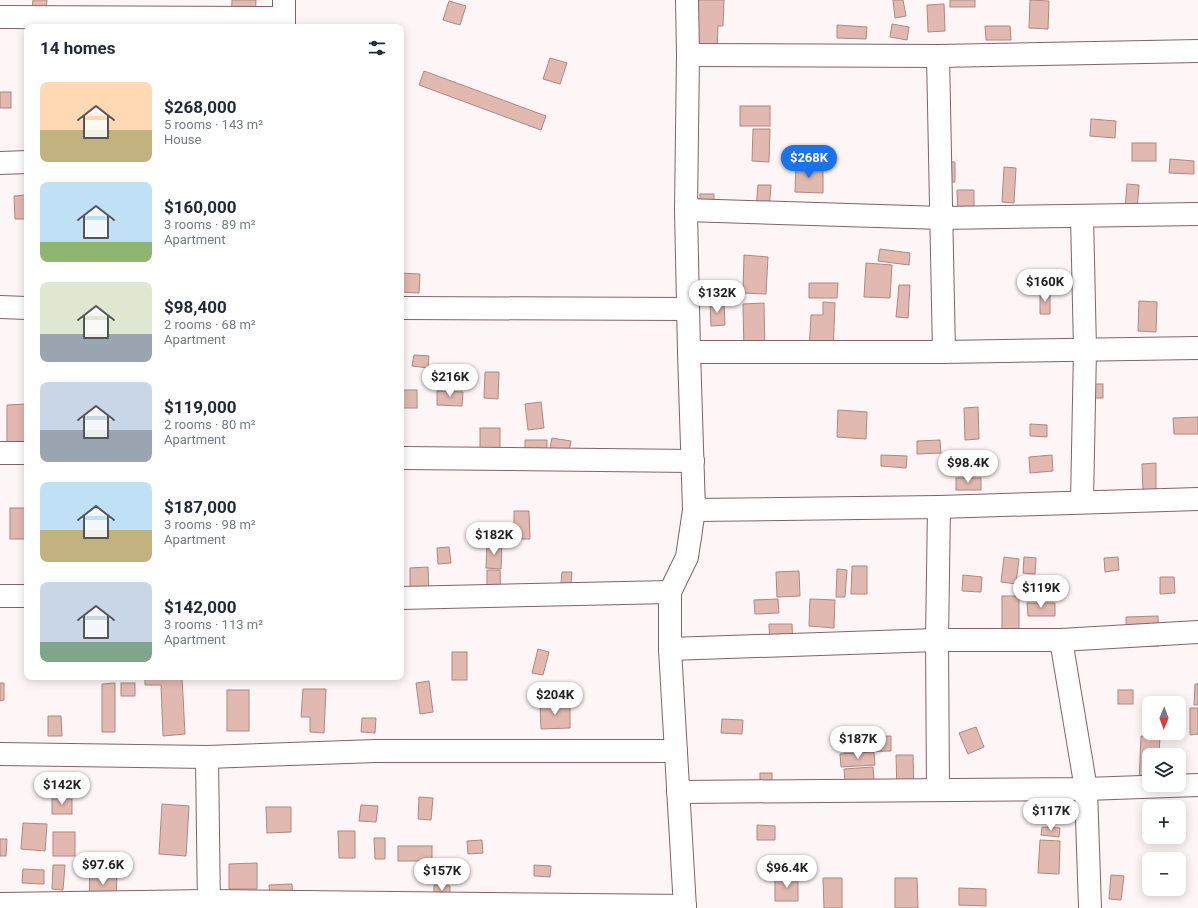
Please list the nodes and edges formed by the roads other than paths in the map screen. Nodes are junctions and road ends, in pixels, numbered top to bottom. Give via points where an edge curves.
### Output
1 (687, 0) edge
2 (284, 15) edge
3 (0, 17) edge
4 (1198, 51) edge
5 (688, 55) junction
6 (938, 56) junction
7 (0, 162) edge
8 (24, 162) edge
9 (686, 210) junction
10 (1198, 214) edge
11 (1082, 216) junction
12 (942, 218) junction
13 (0, 307) edge
14 (24, 308) edge
15 (404, 308) edge
16 (688, 309) junction
17 (1198, 348) edge
18 (1085, 349) junction
19 (688, 352) junction
20 (944, 352) junction
21 (0, 453) edge
22 (24, 453) edge
23 (404, 458) edge
24 (693, 462) junction
25 (1198, 499) edge
26 (1082, 502) junction
27 (939, 507) junction
28 (694, 510) junction
29 (670, 592) junction
30 (0, 596) edge
31 (24, 596) edge
32 (404, 598) edge
33 (1198, 632) edge
34 (937, 640) junction
35 (1061, 640) junction
36 (670, 649) junction
37 (676, 751) junction
38 (0, 754) edge
39 (207, 757) junction
40 (1198, 785) edge
41 (1086, 789) junction
42 (938, 790) junction
43 (678, 792) junction
44 (0, 904) edge
45 (209, 904) edge
46 (685, 907) edge
47 (1090, 908) edge

1 - 5 street
2 - 3 street
4 - 6 street
5 - 6 street
5 - 9 street
6 - 12 street
7 - 8 street
9 - 12 street
9 - 16 street
10 - 11 street
11 - 12 street
11 - 18 street
12 - 20 street
13 - 14 street
15 - 16 street
16 - 19 street
17 - 18 street
18 - 20 street
18 - 26 street
19 - 20 street
19 - 24 street
21 - 22 street
23 - 24 street
24 - 28 street
25 - 26 street
26 - 27 street
27 - 28 street
27 - 34 street
28 - 29 street via 687,557
29 - 32 street
29 - 36 street
30 - 31 street
33 - 35 street
34 - 35 street
34 - 36 street
34 - 42 street
35 - 41 street
36 - 37 street
37 - 39 street via 376,751
37 - 43 street
38 - 39 street
39 - 45 street
40 - 41 street
41 - 42 street
41 - 47 street
42 - 43 street
43 - 46 street
44 - 45 street
45 - 46 street

